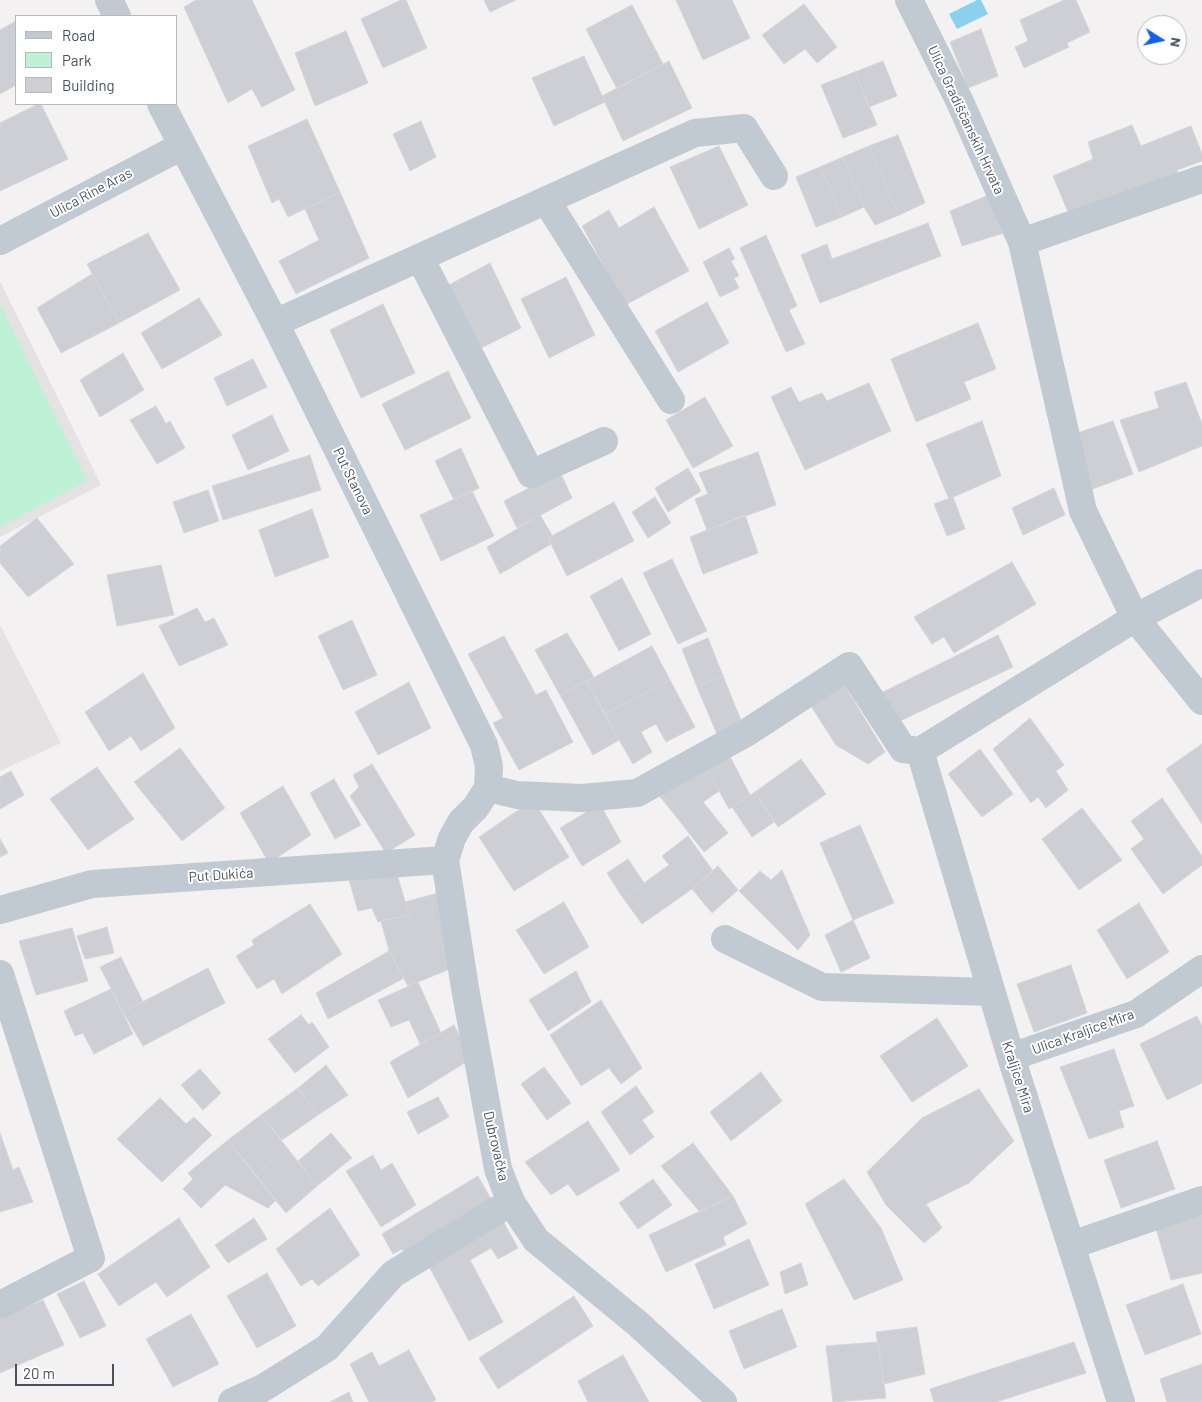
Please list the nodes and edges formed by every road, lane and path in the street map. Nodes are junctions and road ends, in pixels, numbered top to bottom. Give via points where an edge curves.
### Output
1 (109, 0) edge
2 (909, 0) edge
3 (116, 15) edge
4 (162, 105) edge
5 (182, 146) junction
6 (774, 176) dead end
7 (1202, 179) edge
8 (546, 200) junction
9 (0, 241) edge
10 (1022, 242) junction
11 (420, 258) junction
12 (275, 323) junction
13 (671, 400) dead end
14 (604, 441) dead end
15 (1202, 583) edge
16 (1135, 618) junction
17 (1202, 702) edge
18 (920, 751) junction
19 (488, 788) junction
20 (445, 860) junction
21 (0, 910) edge
22 (725, 939) dead end
23 (1202, 969) edge
24 (0, 974) edge
25 (991, 992) junction
26 (1011, 1057) junction
27 (1202, 1200) edge
28 (510, 1202) junction
29 (1072, 1245) junction
30 (0, 1304) edge
31 (232, 1402) edge
32 (723, 1402) edge
33 (1121, 1402) edge

1 - 3 street
2 - 10 street, Ulica Gradiščanskih Hrvata via 960,102
4 - 5 street, Put Stanova
5 - 9 street, Ulica Rine Aras
5 - 12 street, Put Stanova
6 - 8 street via 744,128 695,133
7 - 10 street
8 - 11 street
8 - 13 street
10 - 16 street, Ulica Gradiščanskih Hrvata via 1083,511
11 - 12 street
11 - 14 street via 531,474
12 - 19 street, Put Stanova via 484,745 489,766
15 - 16 street
16 - 17 street, Ulica Gradiščanskih Hrvata
16 - 18 street
18 - 19 street via 903,749 849,666 746,733 637,793 581,798 517,795
18 - 25 street, Kraljice Mira
19 - 20 street via 461,822
20 - 21 street, Put Dukića via 92,884
20 - 28 street, Dubrovačka via 498,1168
22 - 25 street via 822,987
23 - 26 street, Ulica Kraljice Mira via 1136,1014
24 - 30 street via 91,1258
25 - 26 street, Kraljice Mira
26 - 29 street, Kraljice Mira
27 - 29 street
28 - 31 street via 393,1274 327,1348 263,1388
28 - 32 street, Dubrovačka via 536,1240 637,1323
29 - 33 street, Kraljice Mira

